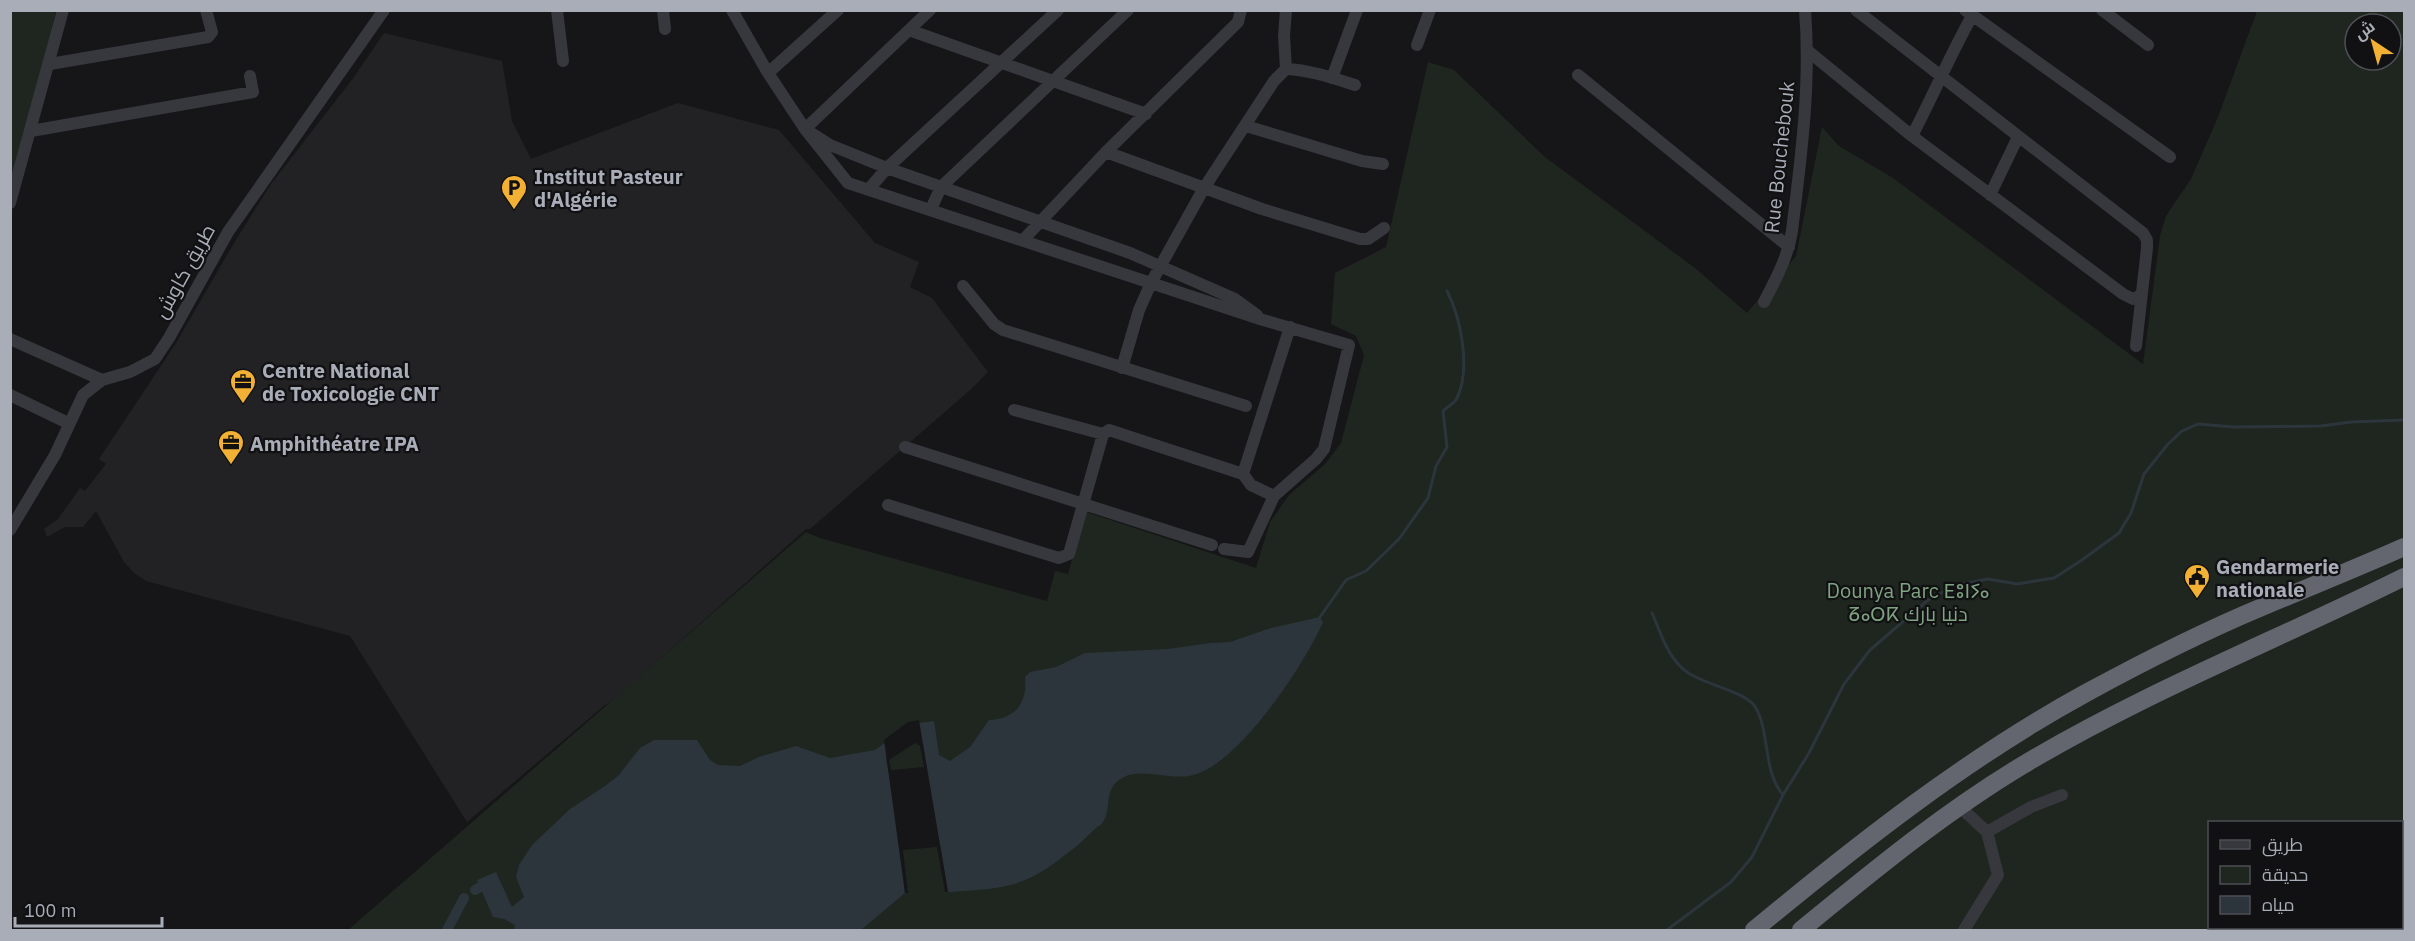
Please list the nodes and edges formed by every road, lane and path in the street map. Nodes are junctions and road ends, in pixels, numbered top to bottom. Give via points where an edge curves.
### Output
1 (63, 10) edge
2 (206, 10) edge
3 (384, 10) edge
4 (557, 10) edge
5 (663, 10) edge
6 (732, 10) edge
7 (838, 10) edge
8 (912, 10) edge
9 (930, 10) edge
10 (1058, 10) edge
11 (1128, 10) edge
12 (1241, 10) edge
13 (1286, 10) edge
14 (1357, 10) edge
15 (1430, 10) edge
16 (1805, 10) edge
17 (1856, 10) edge
18 (2102, 10) edge
19 (1969, 13) edge
20 (912, 27) junction
21 (665, 28) dead end
22 (1417, 45) dead end
23 (2148, 45) dead end
24 (1808, 51) junction
25 (563, 62) dead end
26 (50, 64) junction
27 (1001, 64) junction
28 (1286, 69) junction
29 (768, 73) junction
30 (1578, 75) dead end
31 (250, 76) dead end
32 (1332, 78) junction
33 (1942, 79) junction
34 (1053, 81) junction
35 (1355, 86) dead end
36 (1146, 114) junction
37 (1246, 126) junction
38 (805, 129) junction
39 (31, 131) junction
40 (1912, 136) junction
41 (2018, 136) junction
42 (1106, 152) junction
43 (2170, 157) dead end
44 (1383, 164) dead end
45 (887, 168) junction
46 (941, 187) junction
47 (869, 189) junction
48 (1204, 189) junction
49 (1990, 195) junction
50 (10, 203) edge
51 (932, 209) junction
52 (1041, 221) junction
53 (1383, 228) dead end
54 (1023, 240) junction
55 (1789, 247) junction
56 (1162, 267) junction
57 (1151, 283) junction
58 (963, 286) dead end
59 (2141, 294) junction
60 (1764, 302) dead end
61 (1263, 320) junction
62 (1290, 327) junction
63 (10, 339) edge
64 (2136, 346) dead end
65 (1122, 368) junction
66 (102, 380) junction
67 (10, 395) edge
68 (1246, 406) dead end
69 (1014, 410) dead end
70 (68, 423) junction
71 (1103, 434) junction
72 (904, 447) dead end
73 (1243, 474) junction
74 (1274, 496) junction
75 (1083, 504) junction
76 (888, 505) dead end
77 (13, 521) edge
78 (1212, 545) dead end
79 (2404, 548) edge
80 (1224, 549) dead end
81 (2404, 577) edge
82 (2062, 795) dead end
83 (1960, 807) junction
84 (1987, 832) junction
85 (1754, 930) edge
86 (1801, 930) edge
87 (1964, 930) edge

1 - 26 street
2 - 26 street via 212,32 208,37
3 - 66 street, طريق كاوش via 228,232 155,359
4 - 25 street
5 - 21 street
6 - 29 street
7 - 29 street
8 - 20 street
9 - 20 street
10 - 27 street
11 - 34 street
12 - 36 street via 1238,22
13 - 28 street
14 - 32 street
15 - 22 street
16 - 24 street, Rue Bouchebouk
17 - 33 street
18 - 23 street
19 - 33 street
19 - 43 street
20 - 27 street
20 - 38 street
24 - 40 street
24 - 55 street, Rue Bouchebouk via 1805,128
26 - 39 street
27 - 34 street
27 - 45 street
28 - 32 street
28 - 37 street
29 - 38 street
30 - 55 street
31 - 39 street via 253,92
32 - 35 street
33 - 40 street
33 - 41 street
34 - 36 street
34 - 46 street
36 - 42 street
37 - 44 street
37 - 48 street
38 - 45 street via 830,145
38 - 47 street via 848,183
39 - 50 street
40 - 49 street
41 - 49 street
41 - 59 street via 2142,233 2147,248
42 - 48 street
42 - 52 street
45 - 46 street
45 - 47 street
46 - 51 street
46 - 52 street
47 - 51 street
48 - 53 street via 1360,238 1368,239
48 - 56 street
49 - 59 street via 2123,294 2133,299
51 - 54 street
52 - 54 street
52 - 56 street
54 - 57 street
55 - 60 street, Rue Bouchebouk
56 - 57 street
56 - 61 street via 1235,299
57 - 61 street
57 - 65 street
58 - 65 street via 1003,330
59 - 64 street
61 - 62 street
62 - 73 street
62 - 74 street via 1347,343 1350,348 1324,449
63 - 66 street
65 - 68 street
66 - 70 street, طريق كاوش via 82,395
67 - 70 street
69 - 71 street
70 - 77 street, طريق كاوش via 55,455
71 - 73 street via 1109,430
71 - 75 street
72 - 75 street
73 - 74 street via 1251,485
74 - 80 street via 1248,552
75 - 76 street via 1069,554 1059,558
75 - 78 street
79 - 85 highway via 2261,607 2085,693 1966,766
81 - 83 highway via 2152,694 2020,766
82 - 84 street
83 - 84 street
83 - 86 highway
84 - 87 street via 1998,875

